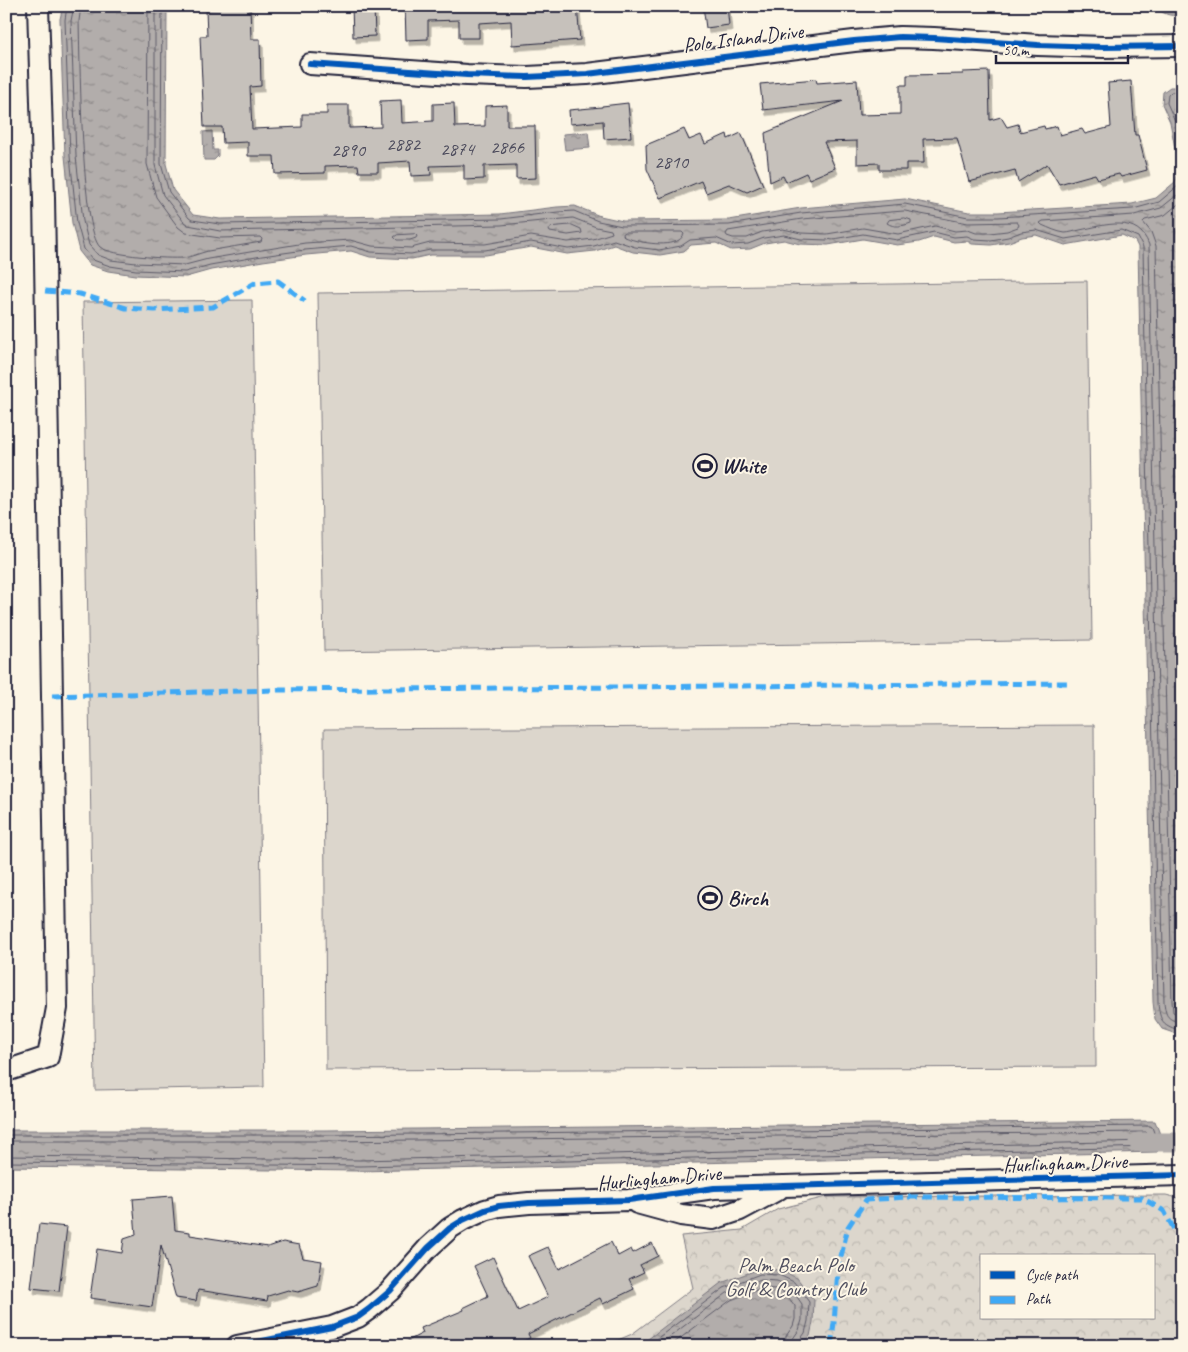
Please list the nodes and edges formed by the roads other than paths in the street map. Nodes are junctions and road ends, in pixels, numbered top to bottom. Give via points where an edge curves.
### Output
1 (38, 6) edge
2 (1182, 46) edge
3 (310, 64) dead end
4 (6, 1072) edge
5 (1160, 1176) junction
6 (1182, 1176) edge
7 (1182, 1182) edge
8 (783, 1187) junction
9 (629, 1200) junction
10 (236, 1346) edge

1 - 4 street via 56,1008 48,1057
2 - 3 street, Polo Island Drive via 1103,47 900,37 587,74 527,76 467,76
5 - 6 street, Hurlingham Drive
5 - 7 street, Hurlingham Drive
5 - 8 street, Hurlingham Drive
8 - 9 street, Hurlingham Drive via 714,1188
8 - 9 street, Hurlingham Drive via 740,1210 713,1219 681,1215
9 - 10 street, Hurlingham Drive via 514,1204 485,1210 438,1237 390,1291 358,1317 332,1327

